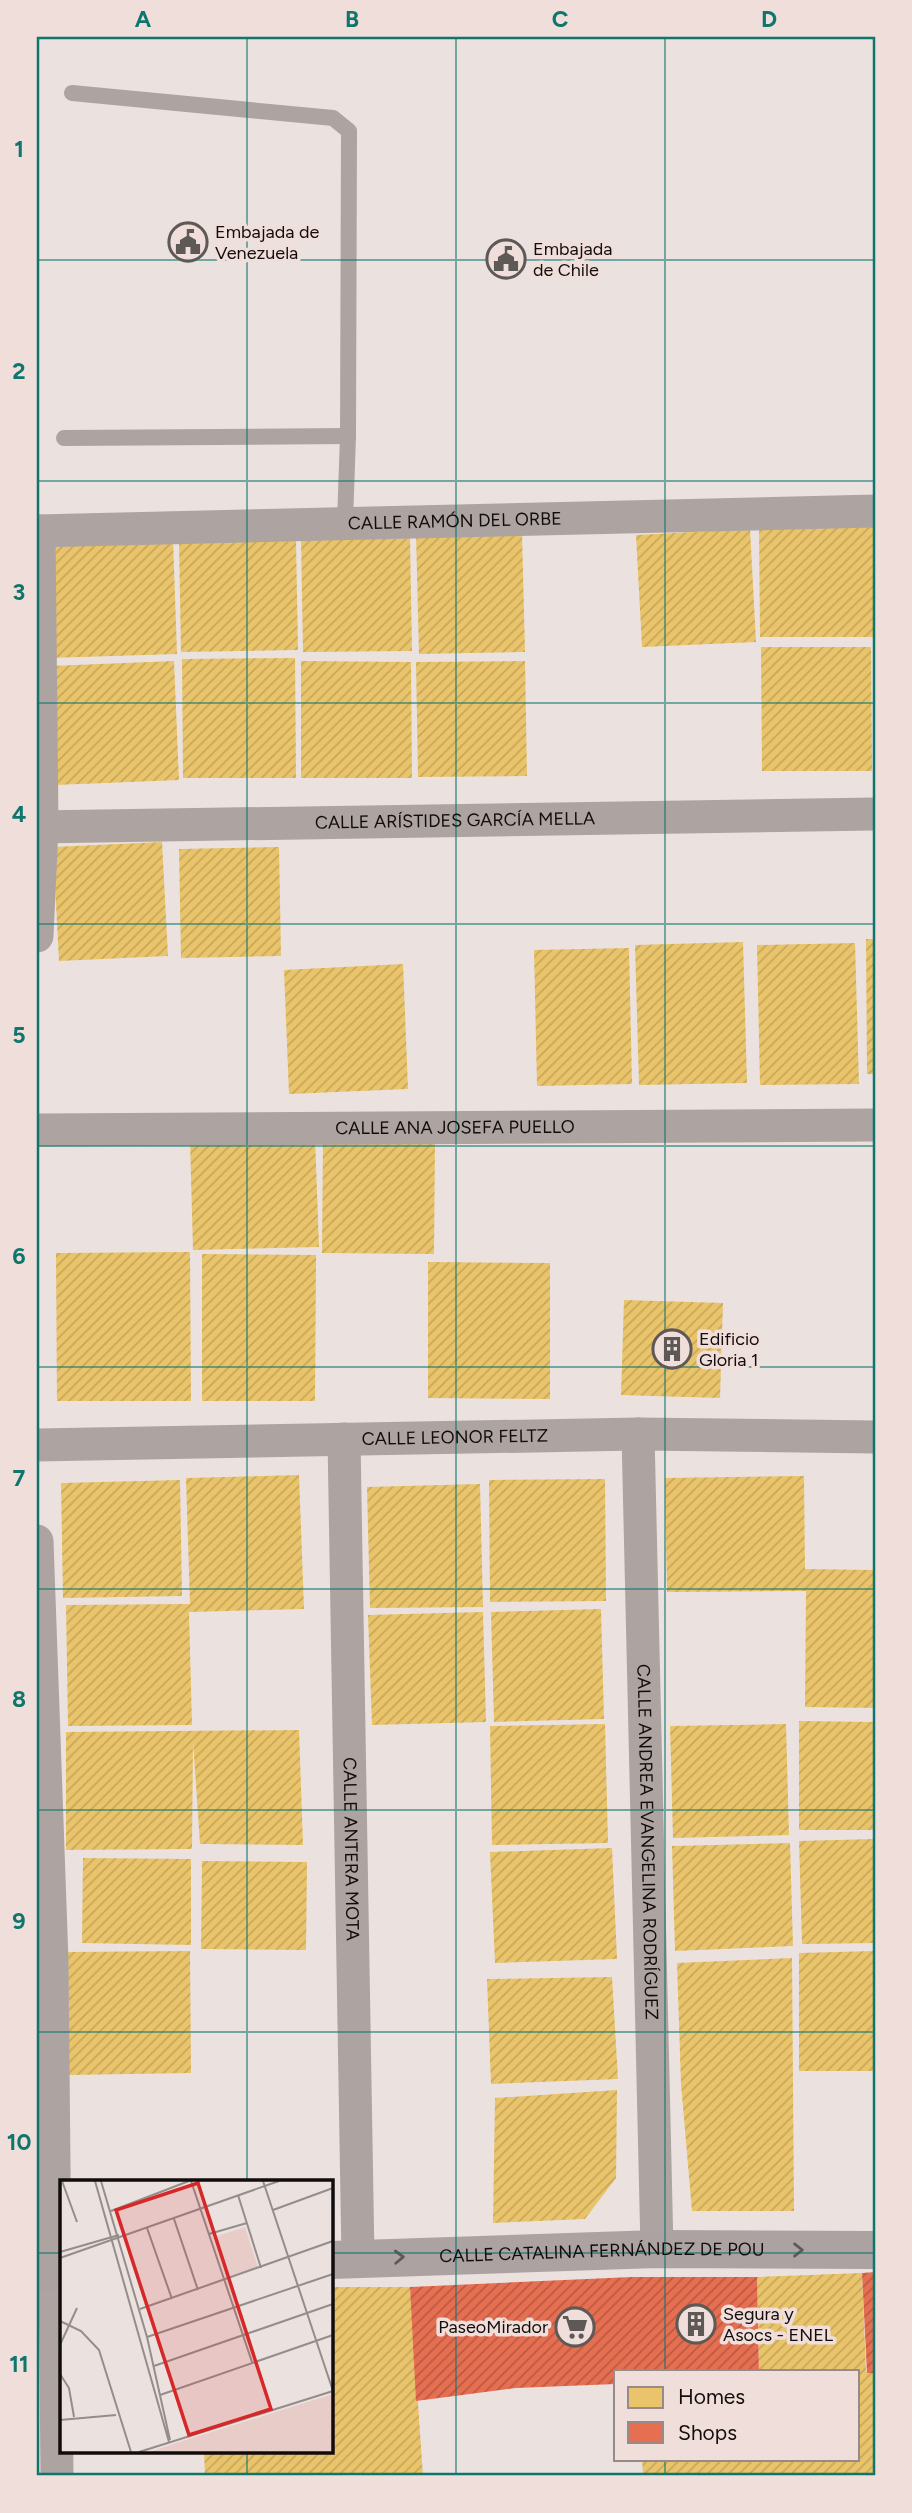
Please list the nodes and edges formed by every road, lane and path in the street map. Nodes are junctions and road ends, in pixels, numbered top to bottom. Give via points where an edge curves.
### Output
1 (72, 93) dead end
2 (348, 436) junction
3 (64, 438) dead end
4 (875, 511) edge
5 (345, 522) junction
6 (38, 531) edge
7 (875, 814) edge
8 (39, 827) edge
9 (37, 936) edge
10 (875, 1125) edge
11 (37, 1130) edge
12 (638, 1434) junction
13 (875, 1437) edge
14 (344, 1439) junction
15 (37, 1445) edge
16 (37, 1541) edge
17 (44, 1960) edge
18 (657, 2249) junction
19 (875, 2250) edge
20 (344, 2259) edge
21 (51, 2272) edge
22 (57, 2476) edge

1 - 2 lane via 332,118 349,131
2 - 3 lane
2 - 5 lane
4 - 5 street, CALLE RAMÓN DEL ORBE
5 - 6 street, CALLE RAMÓN DEL ORBE
6 - 8 street
7 - 8 street, CALLE ARÍSTIDES GARCÍA MELLA
8 - 9 street
10 - 11 street, CALLE ANA JOSEFA PUELLO
12 - 13 street, CALLE LEONOR FELTZ
12 - 14 street, CALLE LEONOR FELTZ
12 - 18 street, CALLE ANDREA EVANGELINA RODRÍGUEZ
14 - 15 street, CALLE LEONOR FELTZ
14 - 20 street, CALLE ANTERA MOTA
16 - 17 street
17 - 21 street
18 -> 19 main road, CALLE CATALINA FERNÁNDEZ DE POU
20 -> 18 main road, CALLE CATALINA FERNÁNDEZ DE POU
21 - 22 street

